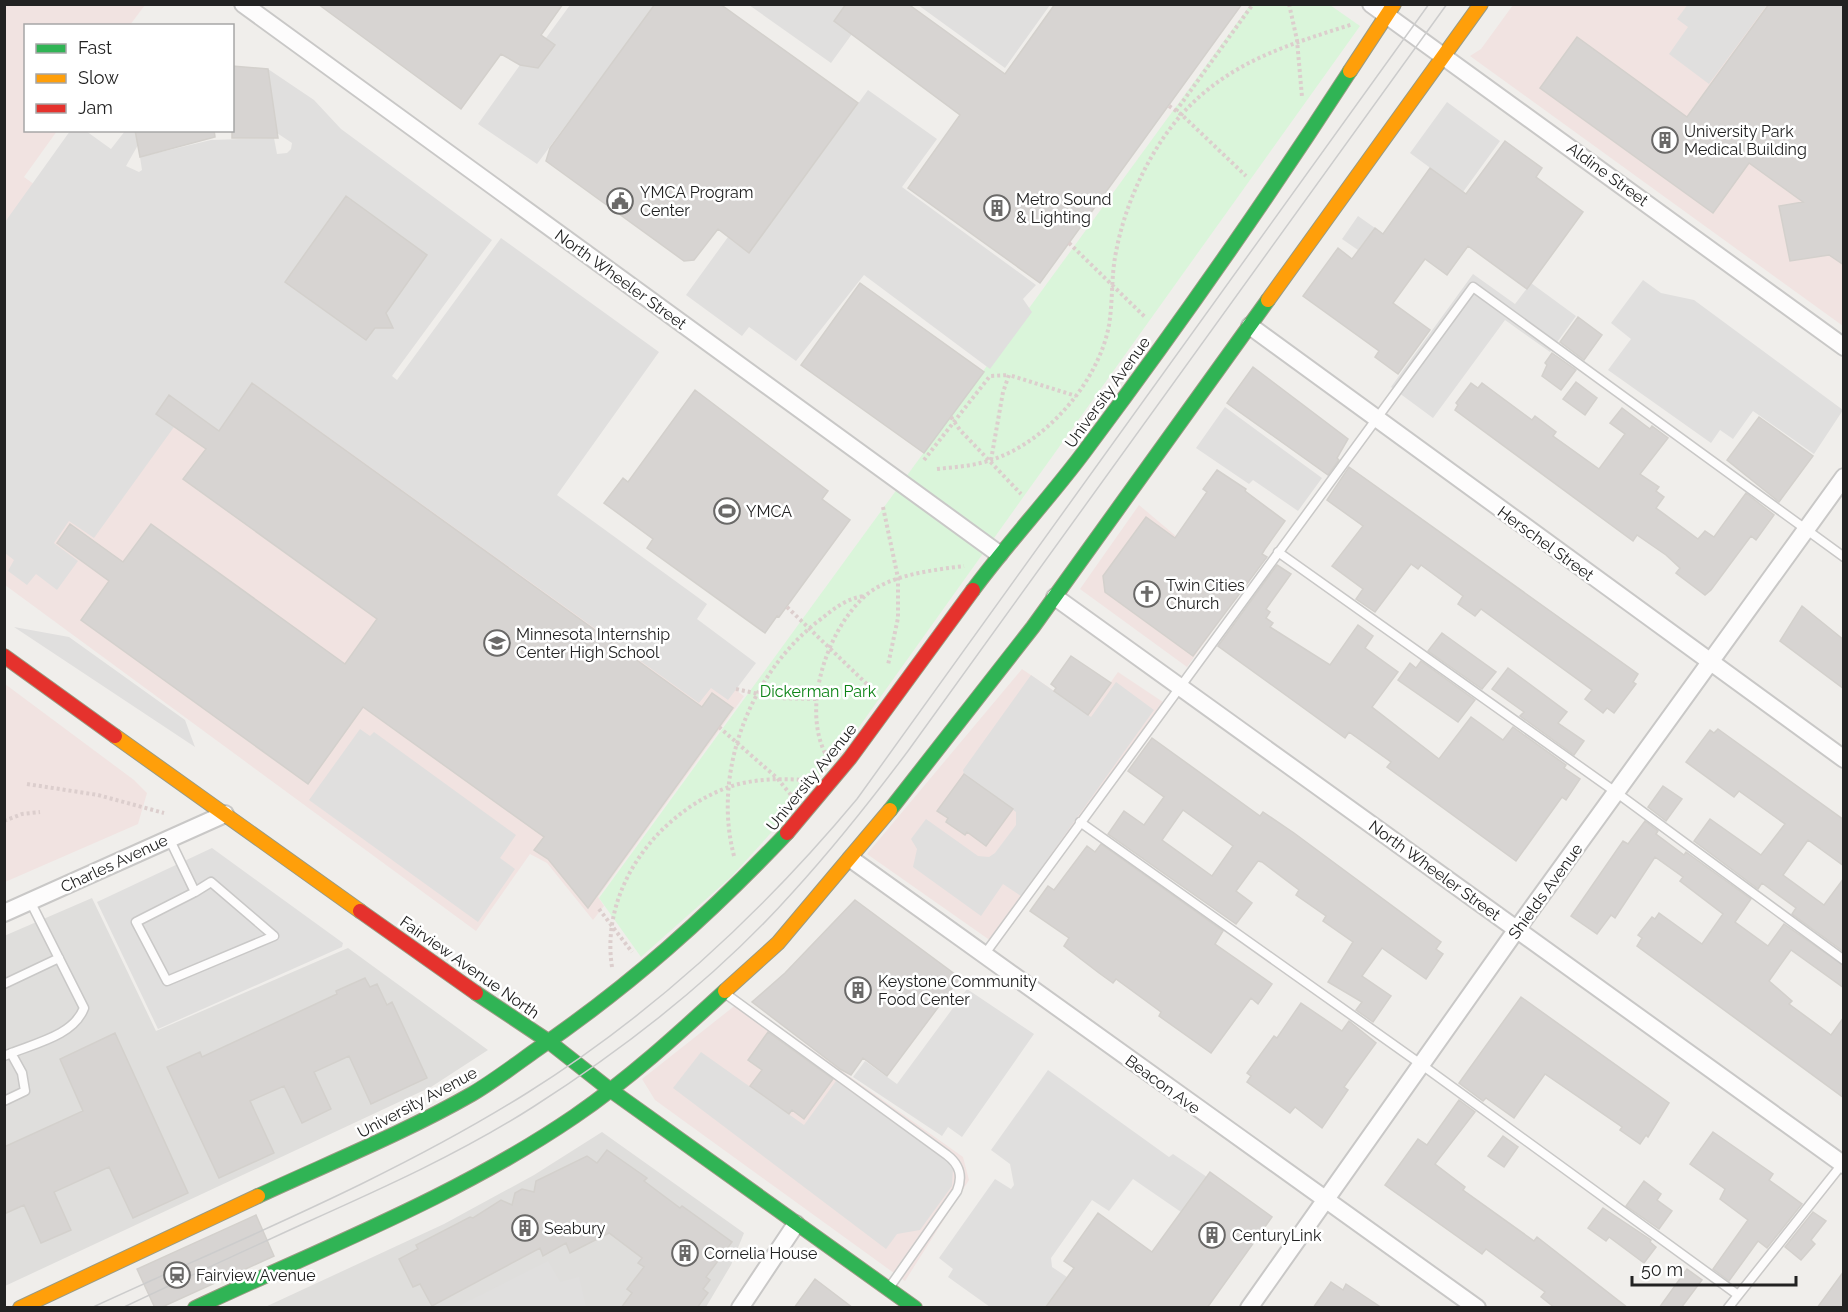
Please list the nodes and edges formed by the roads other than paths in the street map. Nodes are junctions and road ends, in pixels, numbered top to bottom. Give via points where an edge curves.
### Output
1 (243, 4) edge
2 (1371, 4) edge
3 (1481, 4) edge
4 (1391, 10) edge
5 (1443, 58) junction
6 (1250, 326) junction
7 (1844, 347) edge
8 (1377, 419) junction
9 (1844, 477) edge
10 (1806, 530) junction
11 (1278, 552) junction
12 (999, 554) junction
13 (1844, 557) edge
14 (1055, 597) junction
15 (4, 656) edge
16 (1710, 664) junction
17 (1180, 686) junction
18 (1844, 759) edge
19 (1617, 793) junction
20 (225, 814) junction
21 (1080, 822) junction
22 (169, 837) junction
23 (851, 859) junction
24 (195, 892) junction
25 (30, 901) junction
26 (4, 913) edge
27 (1517, 929) junction
28 (984, 956) junction
29 (59, 958) junction
30 (1844, 960) edge
31 (4, 984) edge
32 (726, 993) junction
33 (548, 1041) junction
34 (8, 1055) edge
35 (1422, 1065) junction
36 (609, 1089) junction
37 (4, 1101) edge
38 (1843, 1164) edge
39 (1326, 1201) junction
40 (796, 1224) junction
41 (888, 1288) junction
42 (1738, 1295) junction
43 (20, 1308) edge
44 (195, 1308) edge
45 (740, 1308) edge
46 (915, 1308) edge
47 (1250, 1308) edge
48 (1477, 1308) edge
49 (1728, 1308) edge

1 - 12 street, North Wheeler Street
2 - 4 street, Aldine Street
3 - 5 main road
4 - 5 street, Aldine Street
4 - 12 main road, University Avenue via 1277,183 1086,450
5 - 6 main road
5 - 7 street, Aldine Street
6 - 8 street, Herschel Street
6 - 14 main road
8 - 10 lane via 1473,287
8 - 11 lane
8 - 16 street, Herschel Street
9 - 10 street, Shields Avenue
10 - 13 lane
10 - 16 street, Shields Avenue
11 - 17 lane
11 - 19 lane
12 - 33 main road, University Avenue via 850,758 772,850 680,941
14 - 17 street, North Wheeler Street
14 - 23 main road
15 - 20 main road, Fairview Avenue North
16 - 18 street, Herschel Street
16 - 19 street, Shields Avenue
17 - 21 lane
17 - 27 street, North Wheeler Street
19 - 27 street, Shields Avenue
19 - 30 lane
20 - 22 street, Charles Avenue
20 - 33 main road, Fairview Avenue North
21 - 28 lane
21 - 35 lane
22 - 24 lane
22 - 25 street, Charles Avenue
23 - 28 street, Beacon Ave
23 - 32 main road via 778,943
24 - 24 lane via 136,922 167,981 274,936 211,882
25 - 26 street, Charles Avenue
25 - 29 lane
27 - 35 street, Shields Avenue
27 - 38 street, North Wheeler Street
28 - 39 street, Beacon Ave
29 - 31 lane
29 - 34 lane via 84,1008 81,1017 70,1028
32 - 36 main road
32 - 41 lane via 959,1167 957,1191
33 - 36 main road, Fairview Avenue North
33 - 43 main road, University Avenue via 446,1109
34 - 37 lane via 22,1073 25,1091
35 - 39 street, Shields Avenue
35 - 42 lane
36 - 40 main road, Fairview Avenue North
36 - 44 main road via 576,1115 482,1172
38 - 42 lane
39 - 47 street, Shields Avenue
39 - 48 street, Beacon Ave
40 - 41 main road, Fairview Avenue North
40 - 45 street
41 - 46 main road, Fairview Avenue North
42 - 49 lane

